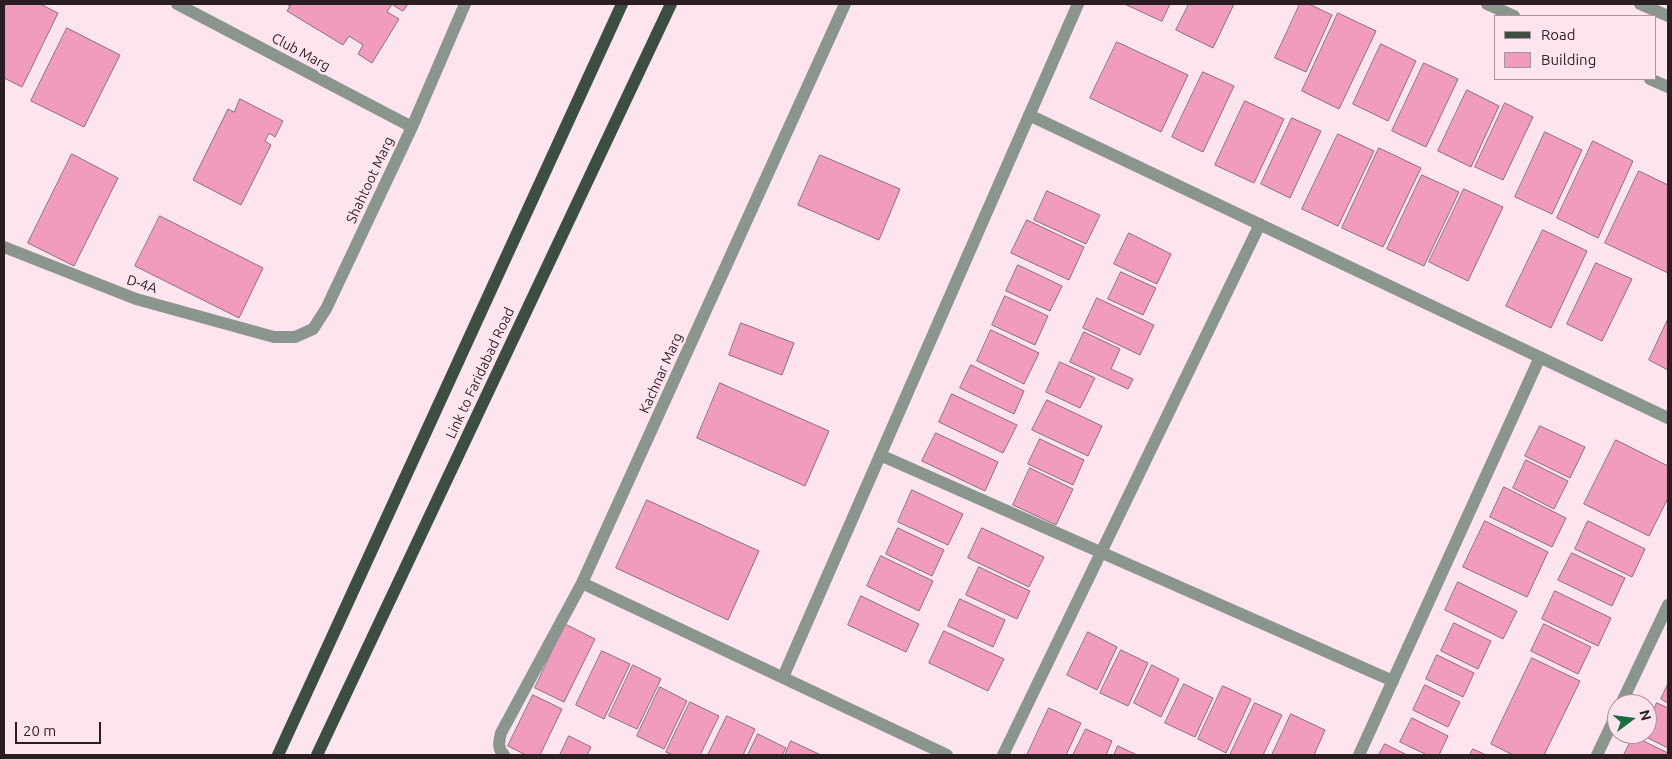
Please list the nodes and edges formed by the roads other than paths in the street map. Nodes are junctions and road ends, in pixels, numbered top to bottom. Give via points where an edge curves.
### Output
1 (177, 4) edge
2 (466, 4) edge
3 (622, 4) edge
4 (671, 4) edge
5 (845, 4) edge
6 (1078, 4) edge
7 (1487, 4) edge
8 (1640, 4) edge
9 (196, 8) edge
10 (1512, 15) edge
11 (1668, 16) edge
12 (1652, 80) edge
13 (1668, 87) edge
14 (1029, 115) junction
15 (412, 127) junction
16 (1260, 224) junction
17 (4, 247) edge
18 (274, 337) joint
19 (1540, 357) junction
20 (1668, 418) edge
21 (880, 455) junction
22 (1101, 554) junction
23 (582, 582) junction
24 (1668, 605) edge
25 (782, 677) junction
26 (1393, 681) junction
27 (1626, 694) edge
28 (1607, 734) edge
29 (502, 752) edge
30 (278, 755) edge
31 (317, 755) edge
32 (947, 755) edge
33 (1003, 755) edge
34 (1359, 755) edge
35 (1597, 755) edge

1 - 9 street, Club Marg
2 - 15 street, Shahtoot Marg
3 - 30 main road, Link to Faridabad Road
4 - 31 main road, Link to Faridabad Road
5 - 23 street, Kachnar Marg
6 - 14 street
7 - 10 street
8 - 11 street
9 - 15 street, Club Marg
12 - 13 street
14 - 16 street
14 - 21 street
15 - 18 street, Shahtoot Marg via 326,309 313,329 294,337
16 - 19 street
16 - 22 street
17 - 18 street, D-4A via 136,299
19 - 20 street
19 - 26 street
21 - 22 street
21 - 25 street
22 - 26 street
22 - 33 street
23 - 25 street
23 - 29 street, Kachnar Marg via 501,733 498,743
24 - 27 street
25 - 32 street
26 - 34 street
28 - 35 street

